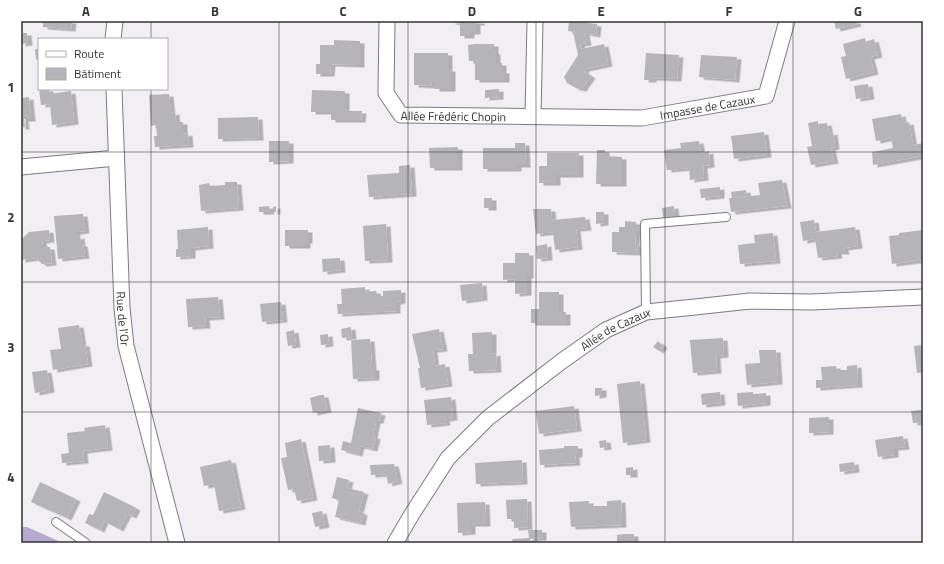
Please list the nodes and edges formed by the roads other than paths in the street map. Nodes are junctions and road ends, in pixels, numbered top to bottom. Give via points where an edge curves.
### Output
1 (115, 21) edge
2 (387, 21) edge
3 (535, 21) edge
4 (786, 21) edge
5 (113, 38) edge
6 (114, 90) edge
7 (533, 116) junction
8 (642, 118) joint
9 (116, 158) junction
10 (21, 166) edge
11 (726, 216) dead end
12 (923, 297) edge
13 (646, 312) junction
14 (56, 522) dead end
15 (86, 543) edge
16 (177, 543) edge
17 (395, 543) edge

1 - 5 street
2 - 7 street, Allée Frédéric Chopin via 386,94 401,115
3 - 7 street
4 - 8 street, Impasse de Cazaux via 766,96
6 - 9 street, Rue de l'Or
7 - 8 street, Allée Frédéric Chopin
9 - 10 street
9 - 16 street, Rue de l'Or via 126,346
11 - 13 lane via 645,224
12 - 13 street, Allée de Cazaux via 811,302 750,301
13 - 17 street, Allée de Cazaux via 606,330 488,418 448,458
14 - 15 lane

